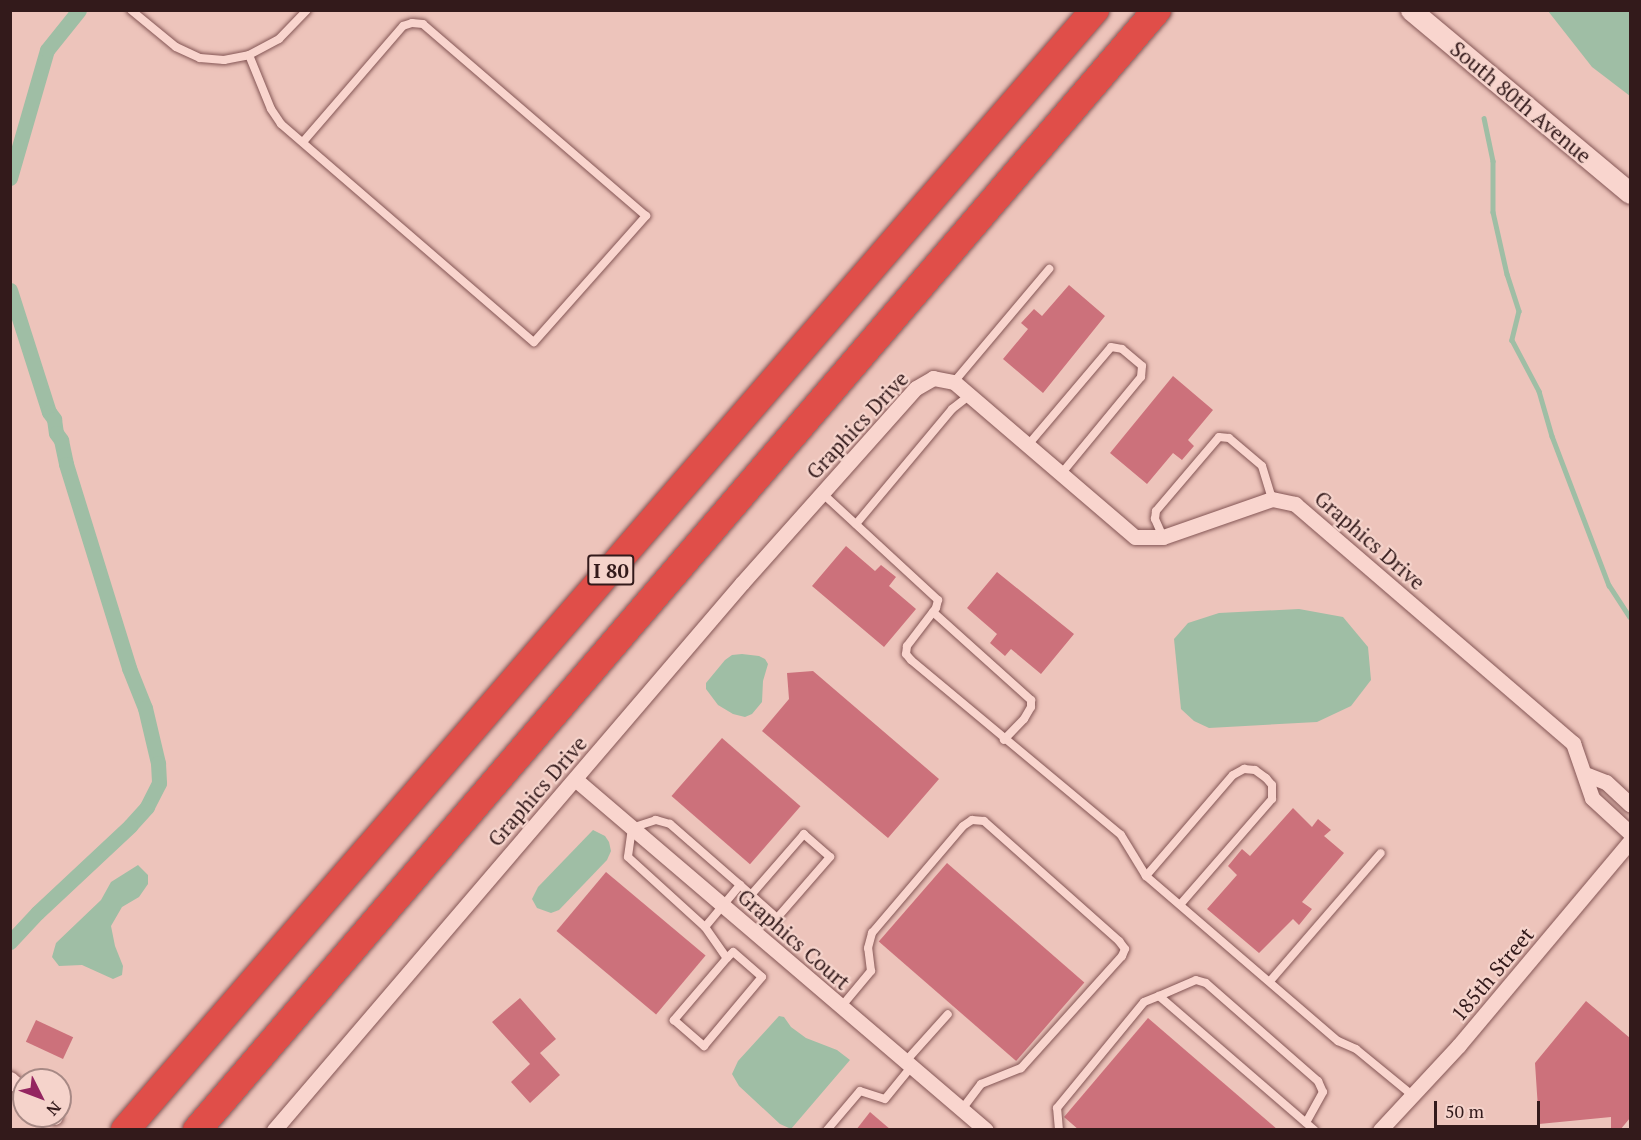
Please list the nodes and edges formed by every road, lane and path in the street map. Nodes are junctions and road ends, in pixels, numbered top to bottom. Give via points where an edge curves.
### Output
1 (131, 10) edge
2 (307, 10) edge
3 (1095, 10) edge
4 (1157, 10) edge
5 (1411, 10) edge
6 (249, 56) junction
7 (303, 142) junction
8 (1630, 193) edge
9 (1049, 269) dead end
10 (954, 381) junction
11 (970, 396) junction
12 (1028, 445) junction
13 (1061, 474) junction
14 (821, 493) junction
15 (1272, 499) junction
16 (856, 524) junction
17 (1163, 537) junction
18 (933, 612) junction
19 (1004, 740) junction
20 (1585, 774) junction
21 (575, 779) junction
22 (1630, 804) edge
23 (632, 828) junction
24 (1630, 833) edge
25 (1630, 841) edge
26 (1381, 853) dead end
27 (1146, 876) junction
28 (740, 885) junction
29 (751, 895) junction
30 (1180, 904) junction
31 (724, 906) junction
32 (705, 927) junction
33 (727, 958) junction
34 (1270, 981) junction
35 (1159, 996) junction
36 (842, 1007) junction
37 (948, 1014) dead end
38 (908, 1064) junction
39 (1412, 1095) junction
40 (962, 1109) junction
41 (1306, 1123) junction
42 (125, 1130) edge
43 (197, 1130) edge
44 (274, 1130) edge
45 (827, 1130) edge
46 (986, 1130) edge
47 (1059, 1130) edge
48 (1314, 1130) edge
49 (1380, 1130) edge

1 - 6 lane via 176,47 200,58
2 - 6 lane via 279,39
3 - 42 highway, I 80
4 - 43 highway, I 80
5 - 8 street, South 80th Avenue
6 - 7 lane via 271,109 281,124
7 - 7 lane via 403,26 423,24 646,216 534,342
9 - 10 lane
10 - 11 street
10 - 14 street, Graphics Drive via 933,378 916,388
11 - 12 street
11 - 16 lane via 952,409
12 - 13 street
12 - 13 lane via 1111,347 1122,349 1142,366 1141,377
13 - 17 street via 1135,537
14 - 16 lane
14 - 21 street, Graphics Drive
15 - 17 street
15 - 17 lane via 1262,466 1229,438 1219,437 1156,510 1155,519
15 - 20 street, Graphics Drive via 1295,504 1573,743
16 - 18 lane via 933,593 938,600
18 - 19 lane via 907,646 906,654
18 - 19 lane via 1031,700 1024,719
19 - 27 lane via 1121,835
20 - 22 street via 1606,782
20 - 24 street, Graphics Drive via 1592,798
21 - 23 street, Graphics Court
21 - 44 street, Graphics Drive
23 - 28 lane via 656,820 670,824
23 - 31 street, Graphics Court
23 - 32 lane via 628,858
25 - 39 street, 185th Street via 1459,1045
26 - 34 lane
27 - 30 lane
27 - 30 lane via 1233,775 1244,769 1256,770 1266,778 1272,785 1272,799
28 - 29 lane
28 - 31 lane
29 - 29 lane via 777,918 830,857 804,834
30 - 34 lane
31 - 32 lane
31 - 36 street, Graphics Court
32 - 33 lane
33 - 33 lane via 674,1020 704,1046 762,977 733,952
34 - 39 lane via 1338,1041 1356,1049
35 - 41 lane
35 - 41 lane via 1196,980 1206,983 1318,1081 1323,1092
35 - 47 lane via 1144,1002 1057,1108
36 - 38 street, Graphics Court
36 - 40 lane via 871,971 868,948 872,933 963,826 972,820 984,821 1125,949 1021,1068 981,1084
37 - 38 lane
38 - 40 street, Graphics Court
38 - 45 lane via 885,1099 860,1091
39 - 49 street, 185th Street
40 - 46 street, Graphics Court
41 - 48 lane

